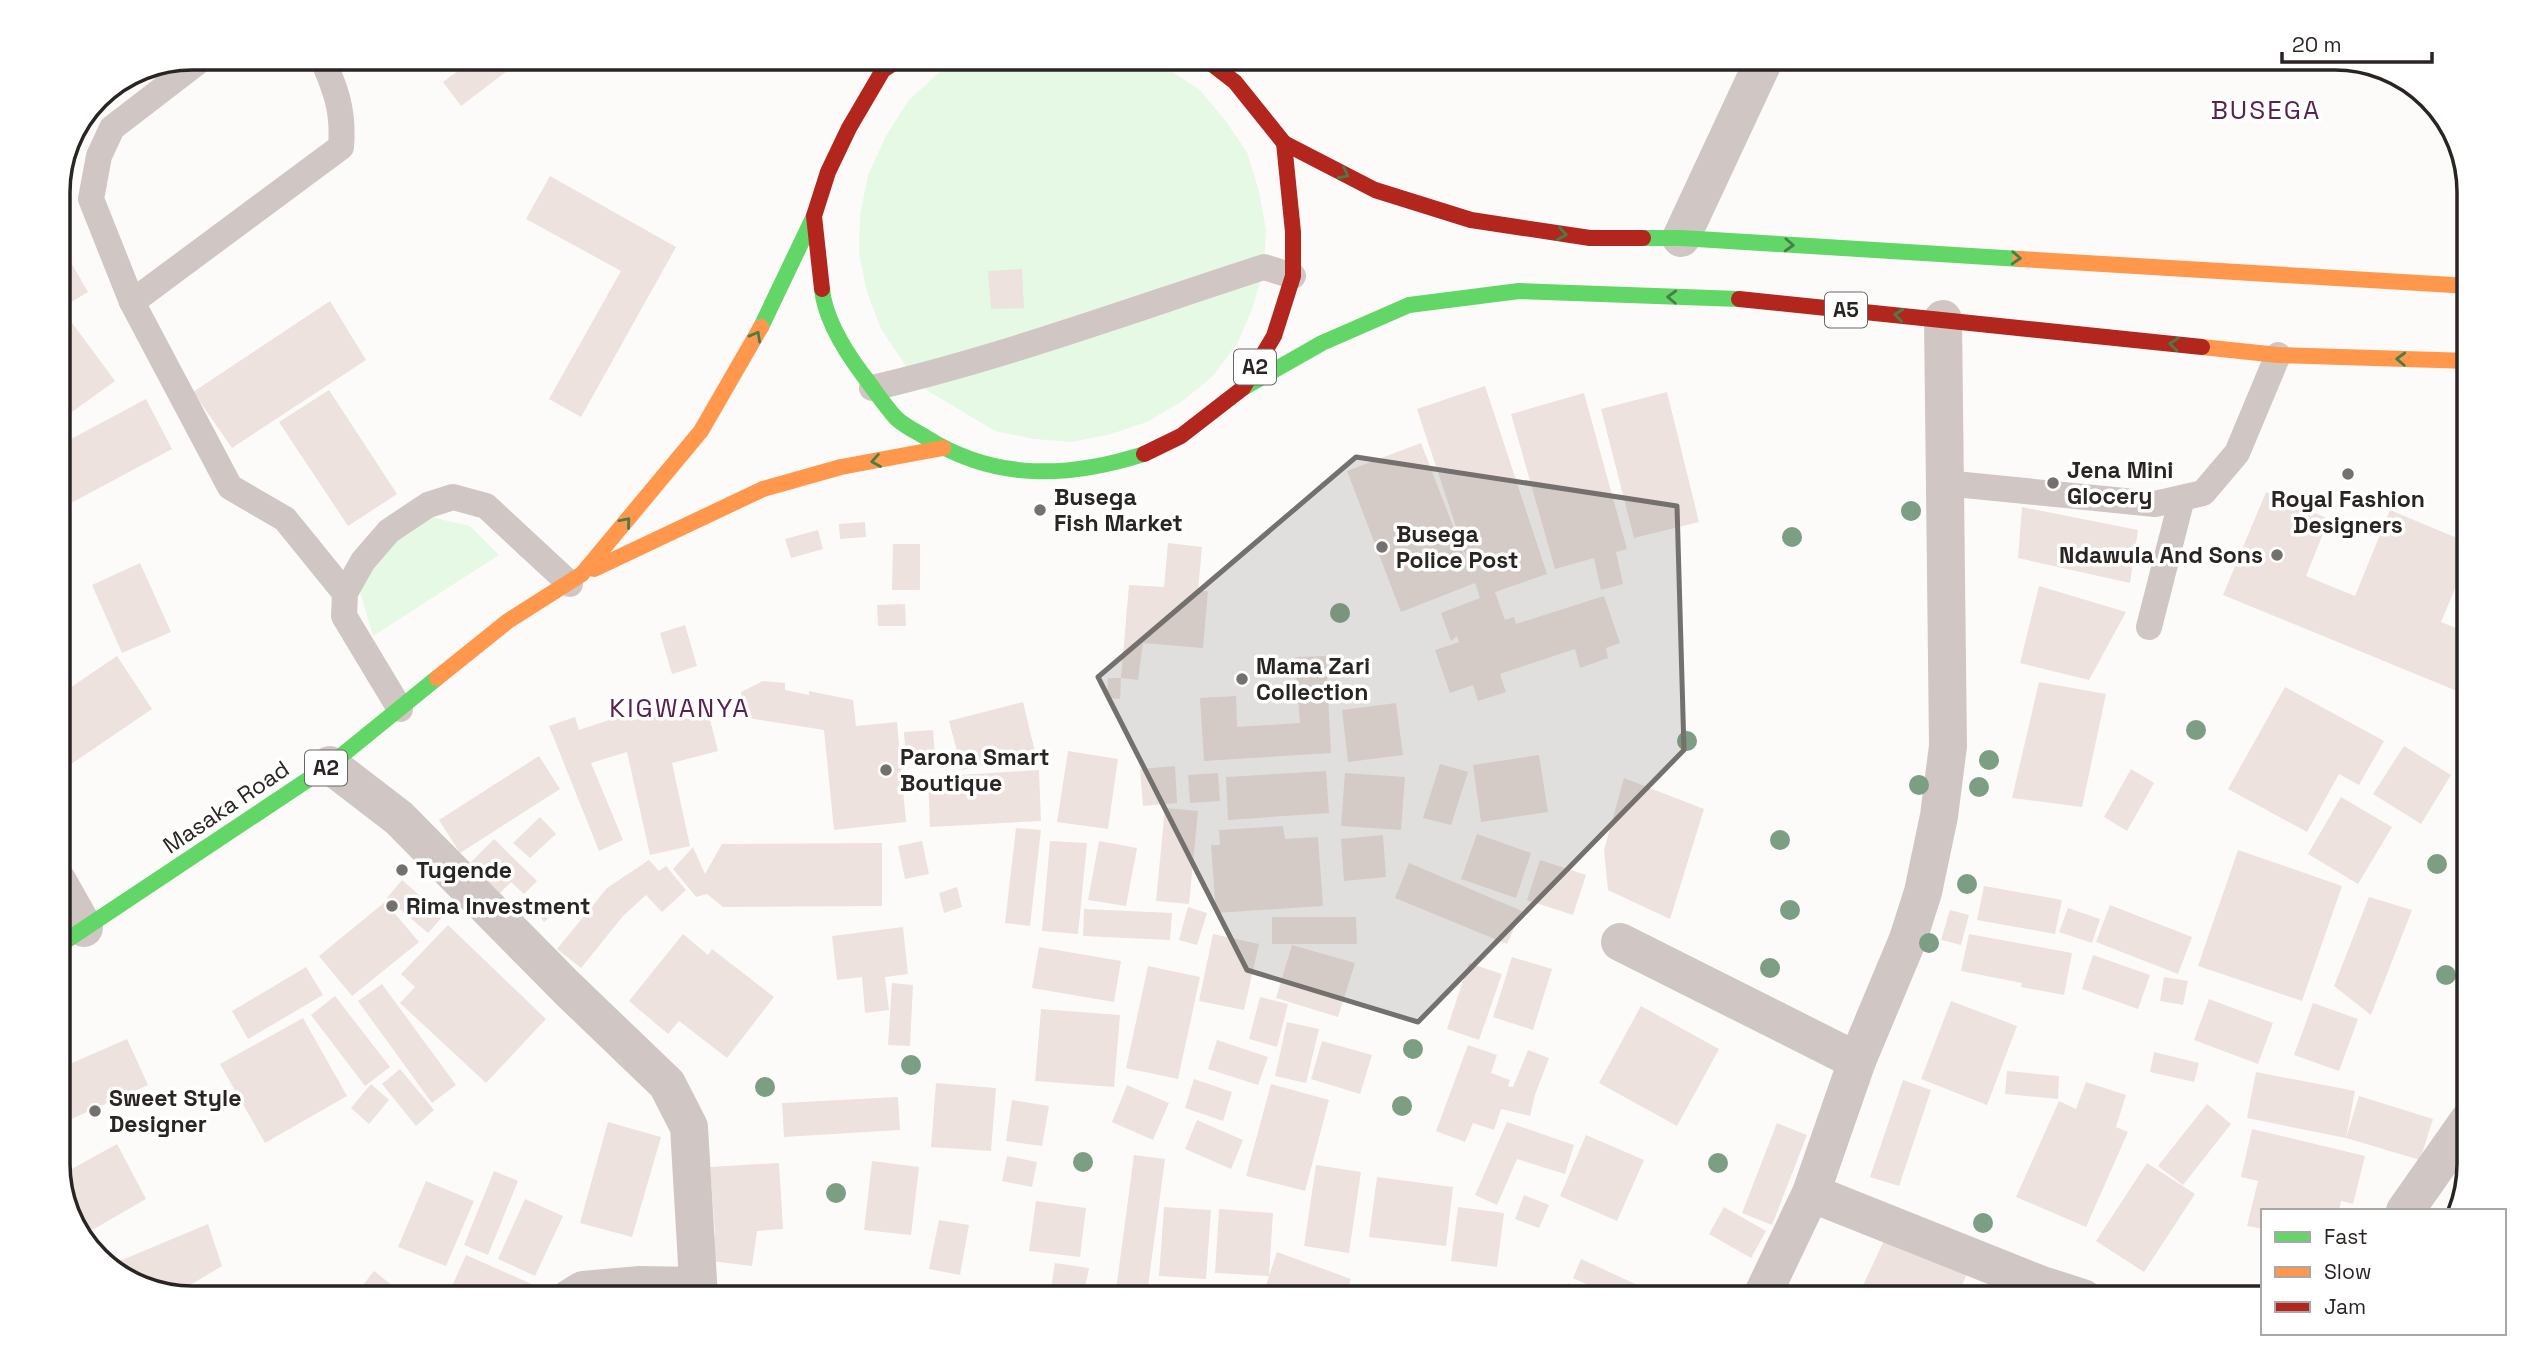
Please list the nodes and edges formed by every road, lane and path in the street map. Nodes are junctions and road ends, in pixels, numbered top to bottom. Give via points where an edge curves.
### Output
1 (187, 70) edge
2 (327, 70) edge
3 (882, 70) edge
4 (1220, 70) edge
5 (1759, 70) edge
6 (1284, 143) junction
7 (814, 216) junction
8 (1681, 238) junction
9 (1293, 276) junction
10 (2457, 285) edge
11 (132, 302) junction
12 (1943, 319) junction
13 (2278, 355) junction
14 (2457, 361) edge
15 (872, 388) junction
16 (1243, 388) junction
17 (943, 448) junction
18 (1945, 483) junction
19 (2182, 498) junction
20 (576, 579) junction
21 (345, 593) junction
22 (2149, 626) dead end
23 (400, 709) junction
24 (330, 765) junction
25 (71, 937) edge
26 (1620, 942) dead end
27 (1857, 1061) junction
28 (2457, 1137) edge
29 (1811, 1192) junction
30 (2405, 1209) edge
31 (629, 1286) edge
32 (648, 1286) edge
33 (698, 1286) edge
34 (1767, 1286) edge
35 (2047, 1286) edge

1 - 11 lane via 112,128 99,156 91,199
2 - 11 lane via 343,121 341,147
3 - 7 main road, A2 via 828,172
4 - 6 main road via 1235,82
5 - 8 street
6 -> 8 main road via 1376,190 1471,220 1590,239
6 - 9 main road, A2
7 - 15 main road, A2 via 824,306
20 -> 7 main road, A2 via 701,431 758,333
8 -> 10 main road
9 - 15 lane via 1264,267 1028,344
9 - 16 main road, A2 via 1274,336
11 - 21 lane via 230,486 285,519
13 -> 12 main road, A5
12 -> 16 main road, A5 via 1735,299 1519,291 1409,305 1322,343
12 - 18 street
14 -> 13 main road, A5
13 - 19 lane via 2237,453 2203,493
15 - 17 main road, A2 via 897,419
16 - 17 main road, A2 via 1181,436 1142,455 1068,472 1029,473 997,467
17 -> 20 main road, A2 via 841,467 763,489
18 - 19 lane via 2155,504
18 - 27 street via 1948,746 1939,816 1908,939
19 - 22 lane
20 - 21 lane via 486,506 453,497 428,505 389,531 363,561
20 - 23 main road, Masaka Road / A2 via 508,621
21 - 23 lane via 344,616
23 - 24 main road, Masaka Road / A2
24 - 25 main road, Masaka Road / A2
24 - 33 street via 400,818 667,1084 689,1126
26 - 27 street
27 - 29 street
28 - 30 street
29 - 34 street
29 - 35 street
31 - 32 street

